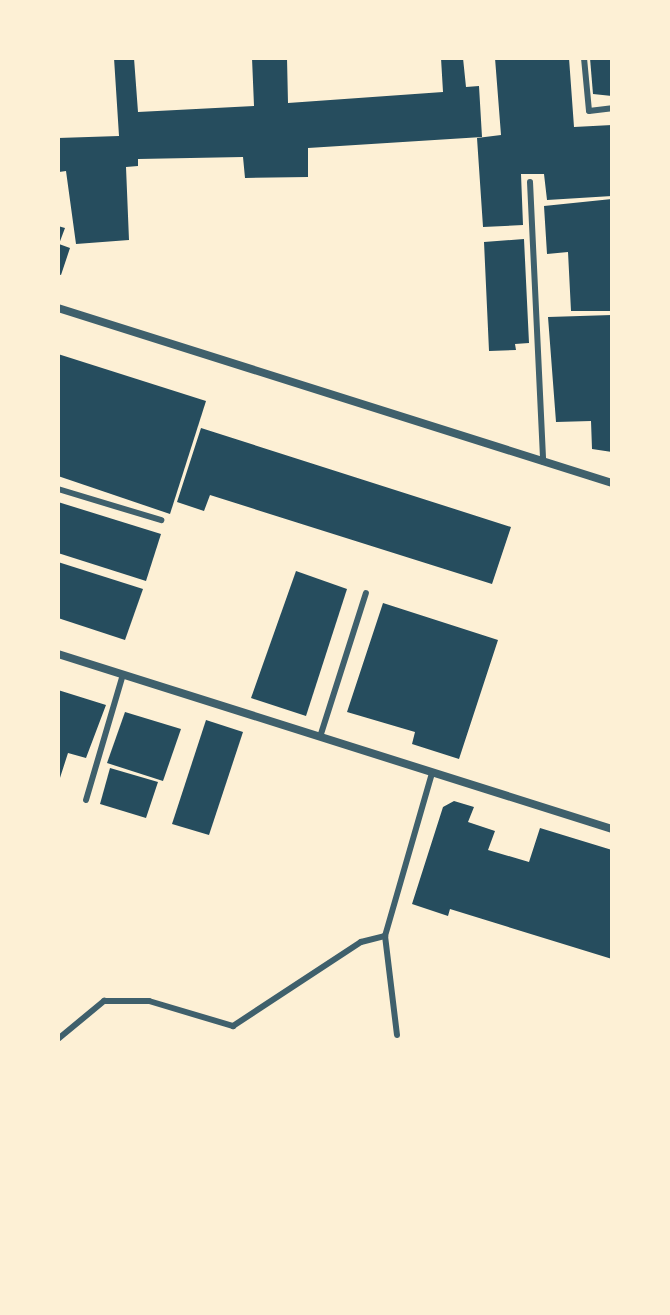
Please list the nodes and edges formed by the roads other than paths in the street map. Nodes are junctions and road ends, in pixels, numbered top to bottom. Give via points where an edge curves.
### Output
1 (584, 58) edge
2 (612, 108) edge
3 (530, 182) dead end
4 (58, 308) edge
5 (543, 462) junction
6 (612, 483) edge
7 (58, 489) edge
8 (161, 520) dead end
9 (366, 593) dead end
10 (58, 654) edge
11 (123, 674) junction
12 (320, 737) junction
13 (432, 773) junction
14 (86, 800) dead end
15 (612, 829) edge
16 (385, 936) junction
17 (397, 1035) dead end
18 (58, 1039) edge

1 - 2 lane via 589,111
3 - 5 lane
4 - 5 street
5 - 6 street
7 - 8 lane
9 - 12 lane
10 - 11 street
11 - 12 street
11 - 14 lane
12 - 13 street
13 - 15 street
13 - 16 lane
16 - 17 lane
16 - 18 lane via 361,942 233,1026 149,1001 104,1001

